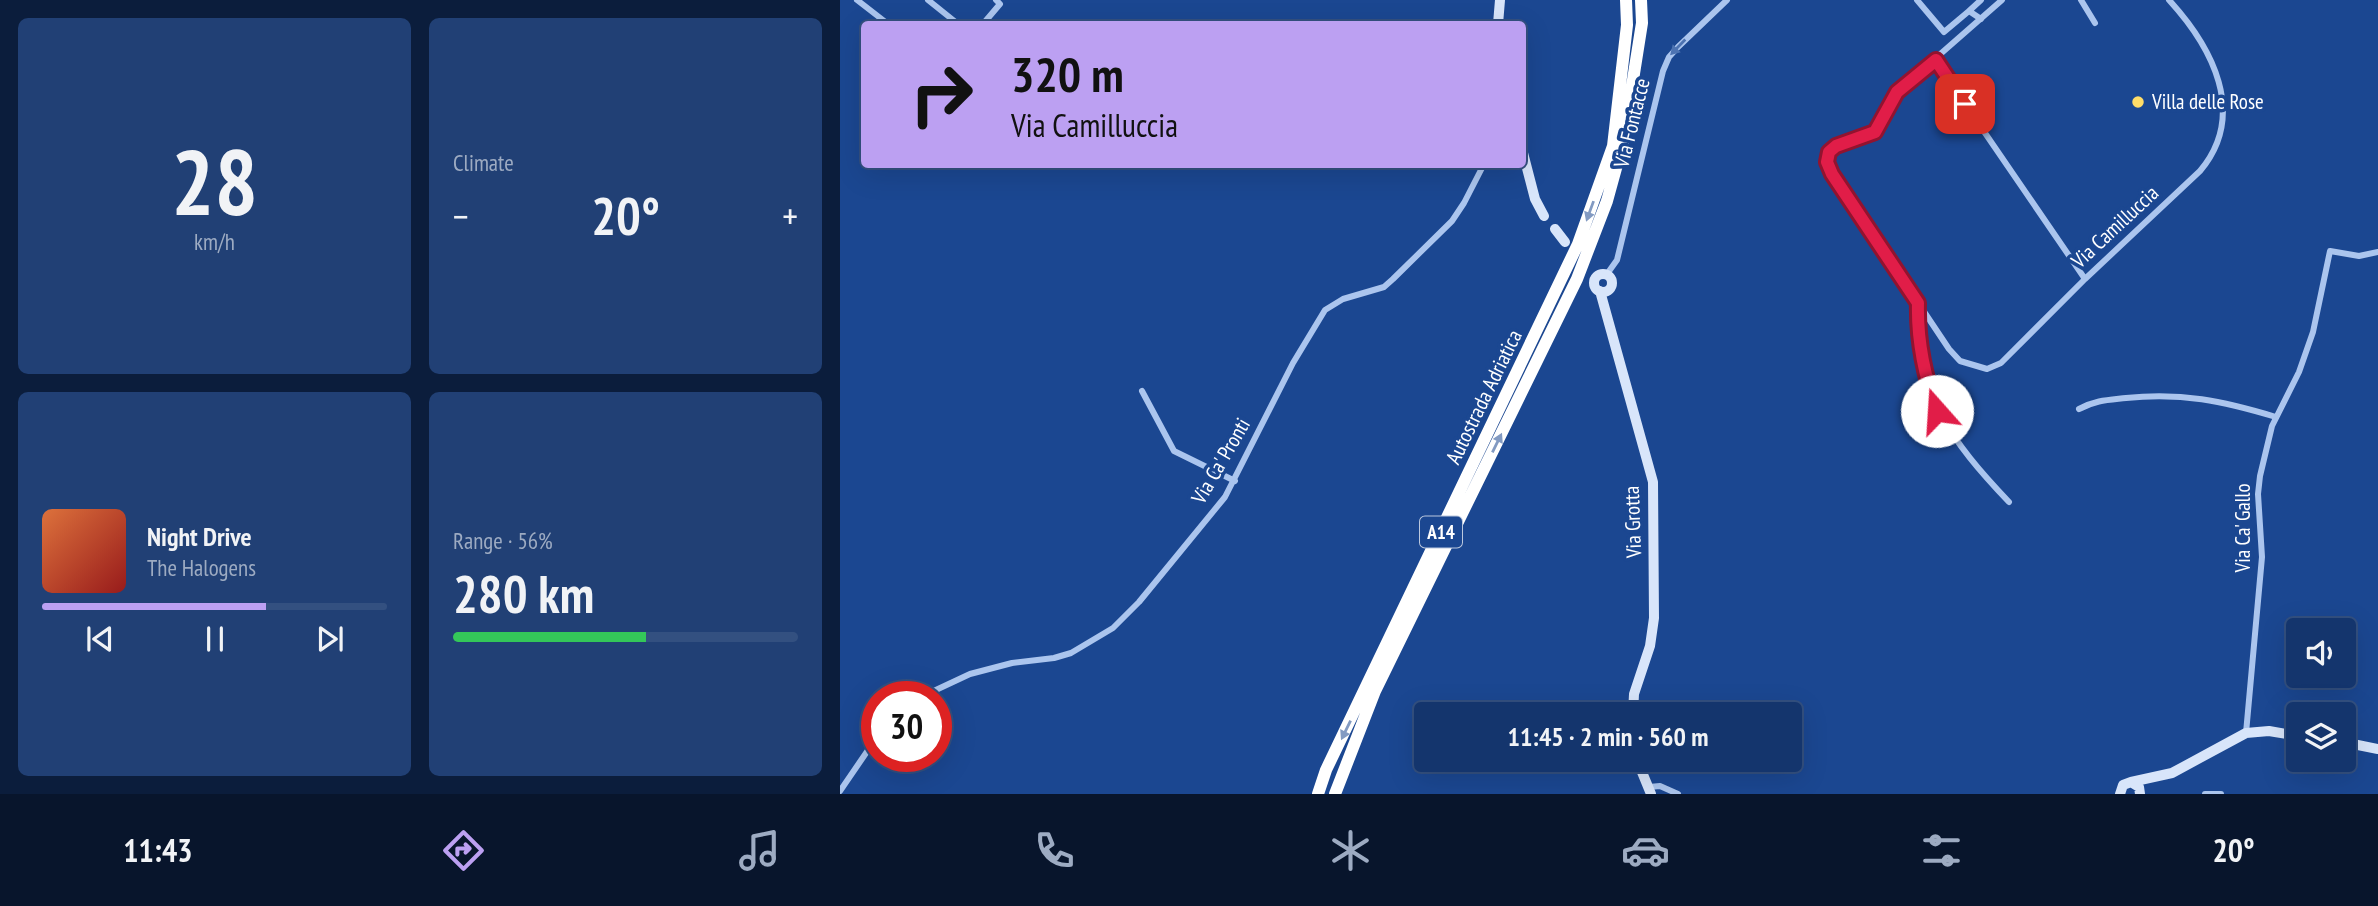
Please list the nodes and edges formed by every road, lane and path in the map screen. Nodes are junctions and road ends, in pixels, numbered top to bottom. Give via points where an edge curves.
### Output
1 (857, 0) edge
2 (928, 0) edge
3 (996, 0) edge
4 (1500, 0) edge
5 (1626, 0) edge
6 (1641, 0) edge
7 (1727, 0) edge
8 (1917, 0) edge
9 (1981, 0) edge
10 (2002, 0) edge
11 (2081, 0) edge
12 (2169, 0) edge
13 (1969, 11) junction
14 (1981, 19) junction
15 (884, 21) edge
16 (954, 21) edge
17 (986, 21) edge
18 (1498, 21) edge
19 (2095, 23) dead end
20 (1936, 60) junction
21 (1526, 164) edge
22 (1482, 168) edge
23 (1545, 216) dead end
24 (1555, 229) dead end
25 (1565, 242) dead end
26 (2378, 252) edge
27 (1601, 276) junction
28 (2085, 279) junction
29 (1600, 291) junction
30 (1918, 303) junction
31 (1142, 391) dead end
32 (2079, 409) dead end
33 (2276, 416) junction
34 (1235, 481) junction
35 (2009, 502) dead end
36 (952, 682) edge
37 (1634, 702) edge
38 (2246, 733) junction
39 (2286, 734) edge
40 (2356, 745) edge
41 (2378, 749) edge
42 (861, 760) edge
43 (1643, 772) edge
44 (2156, 777) junction
45 (2131, 782) junction
46 (1651, 790) edge
47 (840, 791) edge
48 (2119, 793) edge
49 (1318, 794) edge
50 (1335, 794) edge
51 (1678, 794) edge
52 (2141, 794) edge
53 (2205, 794) edge
54 (2221, 794) edge

1 - 15 street
2 - 16 street
3 - 17 street via 1000,4
4 - 18 street
5 -> 49 highway, Autostrada Adriatica / A14 via 1613,146 1578,243
50 -> 6 highway, Autostrada Adriatica / A14 via 1375,691 1589,251 1623,143 1642,23
7 -> 27 street, Via Fontacce via 1666,64 1617,260
8 - 13 street via 1944,32
9 - 13 street
10 - 14 street, Via Camilluccia
11 - 19 street
12 - 28 street, Via Camilluccia via 2201,38 2215,66 2221,93 2220,139 2200,171
13 - 14 street
14 - 20 street, Via Camilluccia
20 - 28 street
20 - 30 street, Via Camilluccia via 1897,92 1875,132 1836,146 1827,162
21 - 23 street via 1535,199
22 - 34 street, Via Ca' Pronti via 1458,214 1393,279 1384,287 1343,299 1325,310 1293,363
24 - 25 street
26 - 33 street, Via Ca' Gallo via 2359,256 2330,251 2313,332 2295,383
27 - 29 street, Via Grotta via 1595,287
27 - 29 street via 1612,281 1605,292
28 - 30 street, Via Camilluccia via 2001,363 1987,369 1960,362
29 - 37 street, Via Grotta via 1653,482 1654,618
30 - 35 street via 1920,355 1937,411 1979,471
31 - 34 street via 1174,451
32 - 33 street via 2093,401 2159,394 2232,404
33 - 38 street, Via Ca' Gallo via 2258,494 2262,557
34 - 36 street, Via Ca' Pronti via 1212,515 1113,628 1071,653 1012,663
38 - 39 street
38 - 44 street
40 - 41 street
42 - 47 street
43 - 46 street
44 - 45 street
44 - 52 street
45 - 48 street
45 - 52 street
46 - 51 street via 1660,786
53 - 54 street

